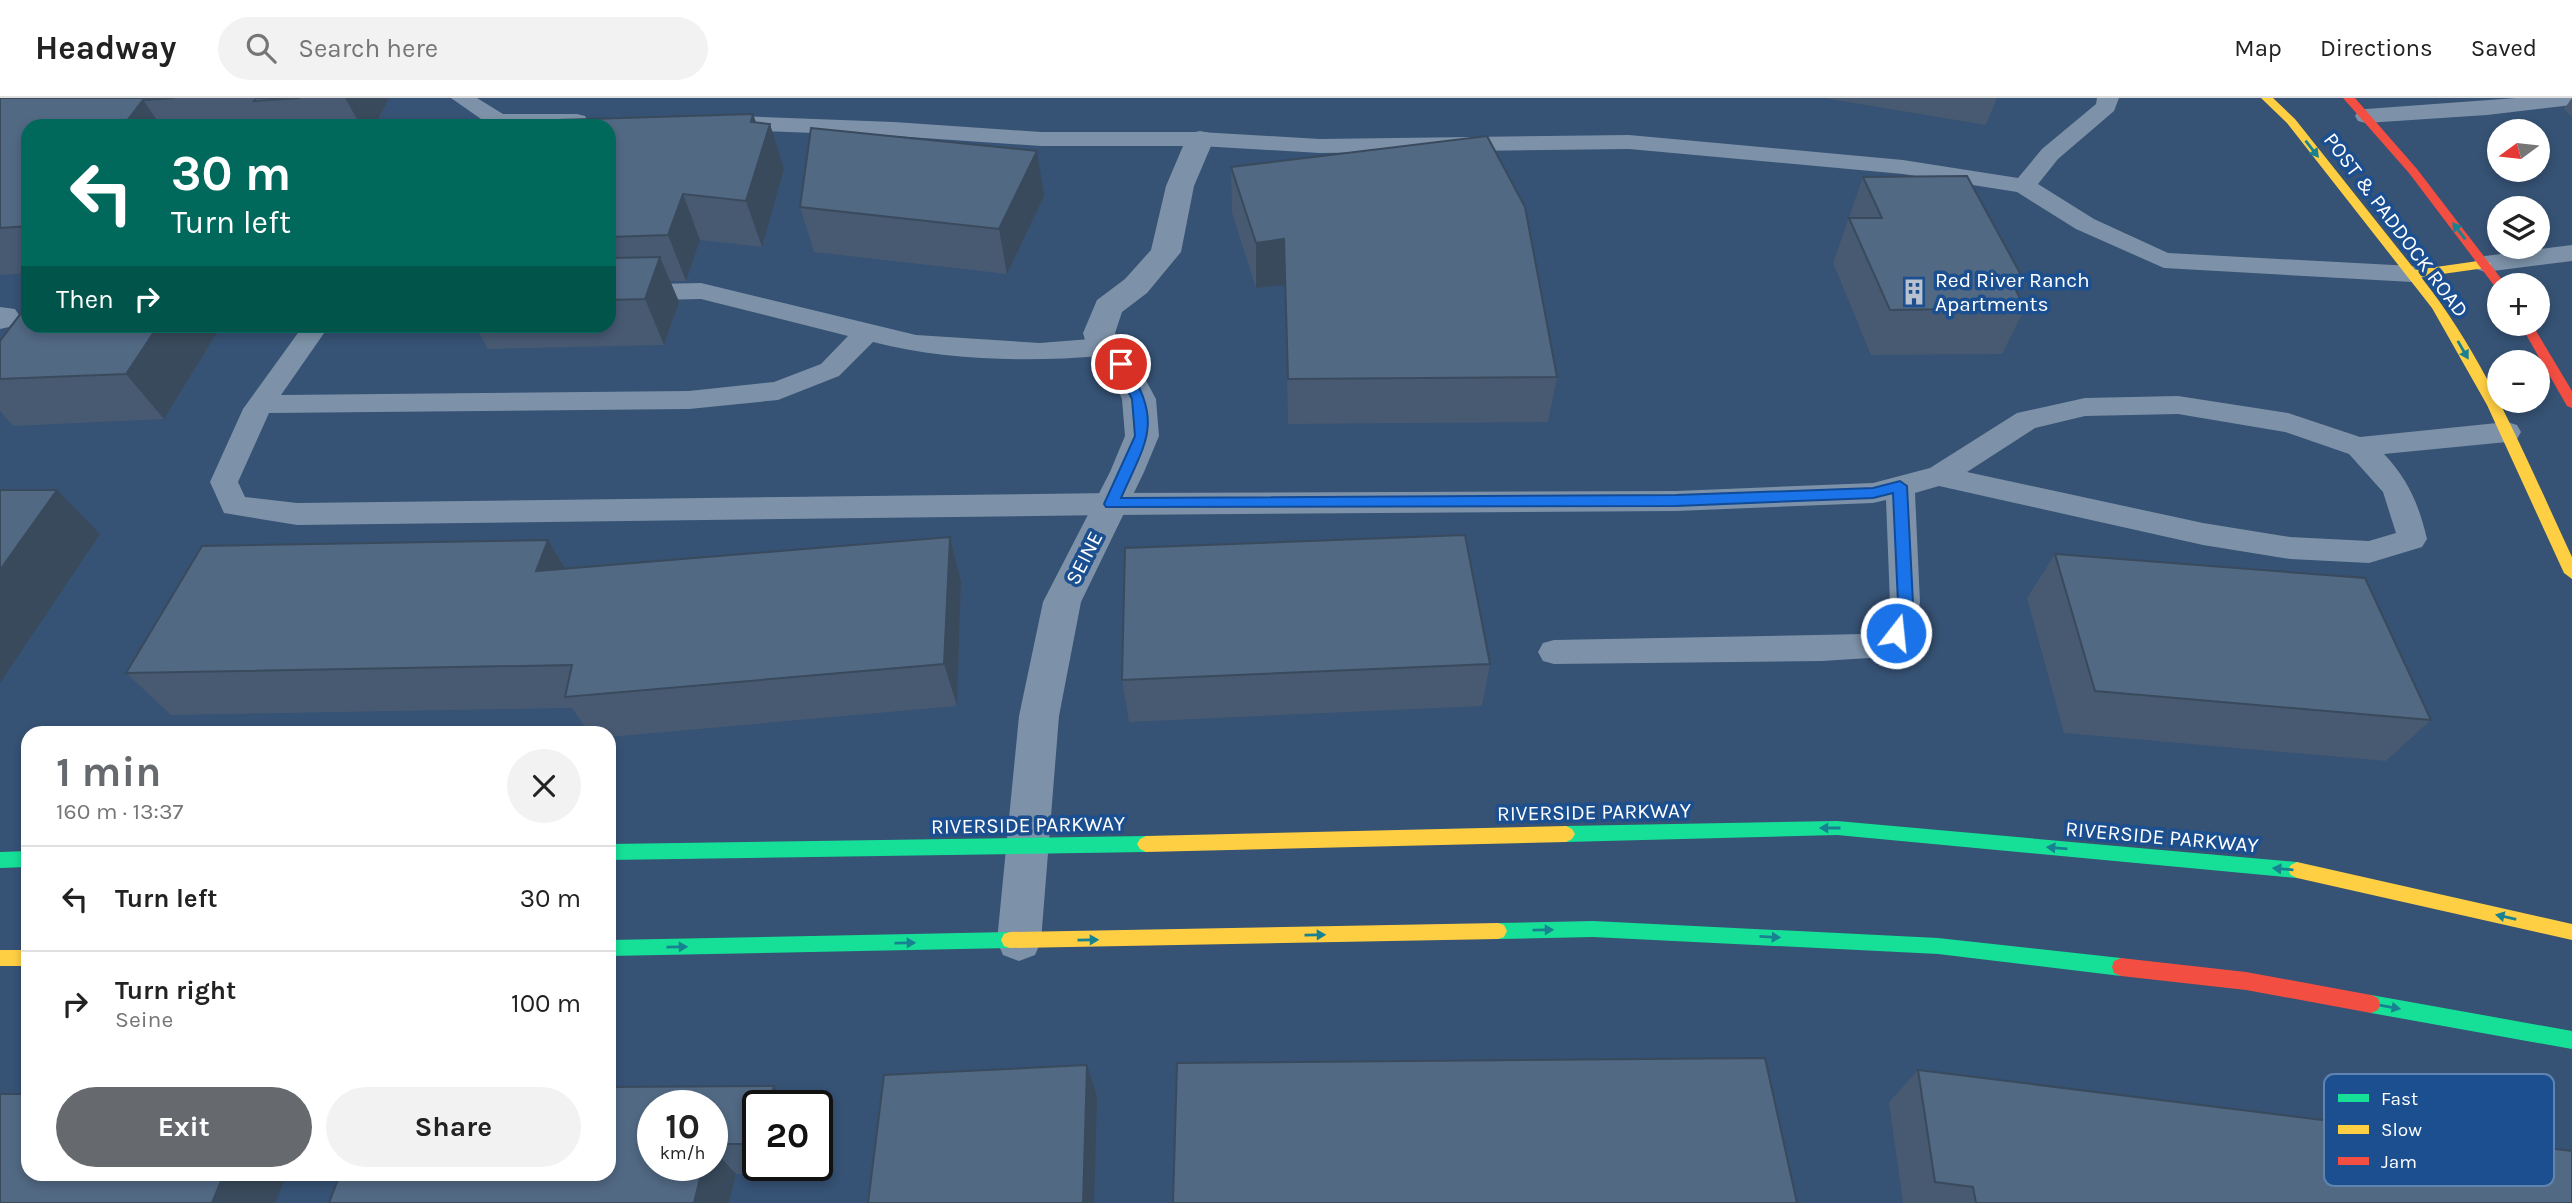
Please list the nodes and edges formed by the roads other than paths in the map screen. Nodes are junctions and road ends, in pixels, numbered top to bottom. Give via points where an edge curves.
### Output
1 (462, 98) edge
2 (2108, 98) edge
3 (2267, 98) edge
4 (2349, 98) edge
5 (2572, 98) edge
6 (2480, 103) edge
7 (2365, 117) junction
8 (495, 119) edge
9 (687, 121) edge
10 (1200, 139) junction
11 (2024, 186) junction
12 (2572, 253) edge
13 (2484, 264) junction
14 (2491, 273) edge
15 (2412, 274) junction
16 (616, 293) edge
17 (0, 315) edge
18 (0, 321) edge
19 (867, 332) junction
20 (311, 333) edge
21 (2536, 336) edge
22 (1103, 346) junction
23 (2562, 366) edge
24 (2572, 403) edge
25 (261, 404) junction
26 (2507, 432) junction
27 (2359, 447) junction
28 (1939, 476) junction
29 (1900, 486) junction
30 (1111, 504) junction
31 (2572, 573) edge
32 (1554, 652) dead end
33 (1028, 847) junction
34 (616, 852) edge
35 (21, 859) edge
36 (0, 860) edge
37 (2572, 932) edge
38 (1020, 941) junction
39 (616, 948) edge
40 (0, 958) edge
41 (21, 958) edge
42 (2572, 1040) edge

1 - 8 lane
2 - 11 lane via 2106,106 2050,154
3 -> 15 street, POST & PADDOCK ROAD via 2291,121
4 - 7 street, POST & PADDOCK ROAD
5 - 6 lane
6 - 7 lane
13 -> 7 street, POST & PADDOCK ROAD via 2413,170
9 - 10 lane via 1041,139
10 - 11 lane via 1320,146 1629,142 1903,167
10 - 22 street via 1180,187 1166,252 1136,286 1108,307 1099,333
11 - 15 lane via 2085,224 2164,260
12 - 13 lane
13 - 14 street, POST & PADDOCK ROAD
13 - 15 street
15 -> 26 street, POST & PADDOCK ROAD via 2437,306
16 - 19 lane via 701,291
17 - 18 lane via 6,315
19 - 22 lane via 916,344 980,349 1040,352
19 - 25 lane via 830,370 778,391 689,400
20 - 25 lane
21 - 23 street
22 - 30 street, SEINE via 1121,364 1139,399 1142,436
23 - 24 street
25 - 30 lane via 224,482 234,506 298,514
26 - 27 lane
26 - 31 street, POST & PADDOCK ROAD
27 - 28 lane via 2288,423 2178,405 2085,407 2027,420
27 - 28 lane via 2391,478 2404,502 2412,539 2369,552 2290,548 2203,534
28 - 29 lane
29 - 30 lane via 1873,493 1676,500
29 - 32 lane via 1905,603 1896,633 1870,646
30 - 33 street, SEINE via 1062,602 1039,716
33 - 34 street, RIVERSIDE PARKWAY
37 -> 33 street, RIVERSIDE PARKWAY via 2308,872 1837,828
33 - 38 street, SEINE
35 - 36 street
39 -> 38 street
38 -> 42 street via 1593,929 1938,946 2246,981
40 - 41 street

